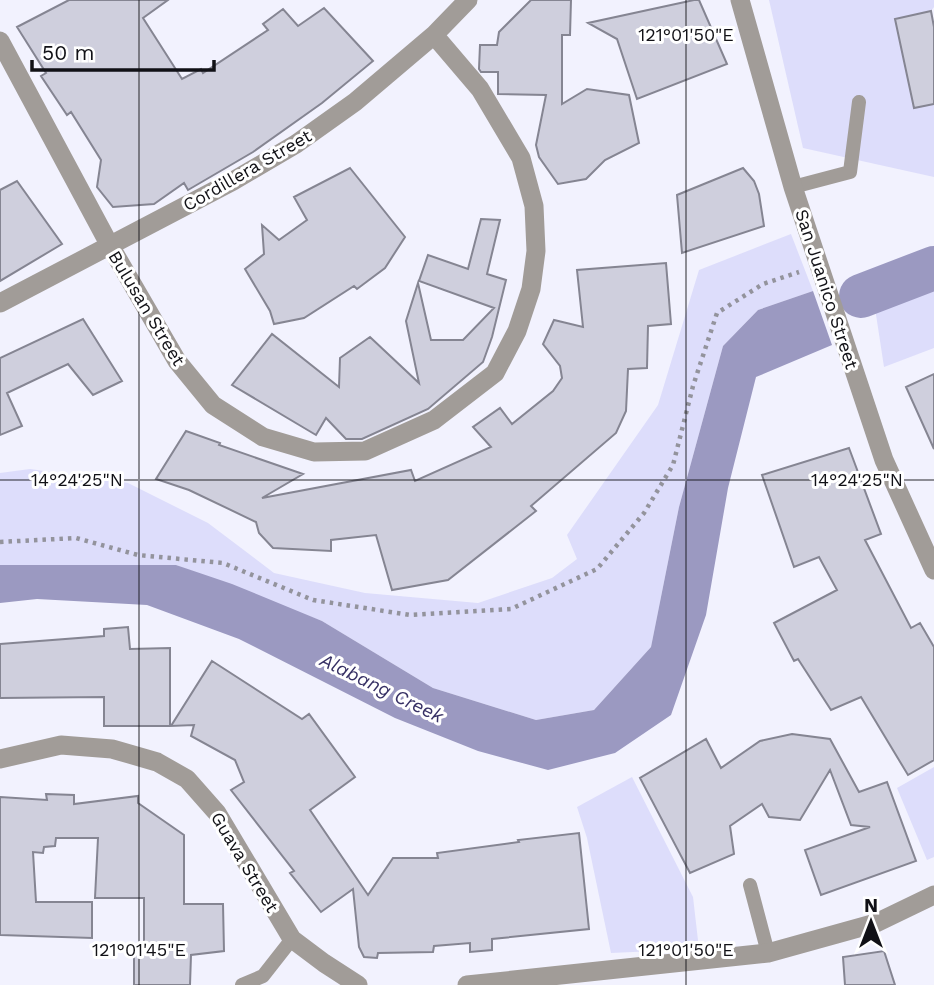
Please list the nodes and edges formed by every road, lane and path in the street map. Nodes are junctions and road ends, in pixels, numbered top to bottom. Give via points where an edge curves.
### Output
1 (468, 0) edge
2 (740, 0) edge
3 (434, 35) junction
4 (0, 41) edge
5 (859, 102) dead end
6 (793, 187) junction
7 (109, 244) junction
8 (818, 265) junction
9 (0, 303) edge
10 (927, 537) edge
11 (0, 542) edge
12 (934, 570) edge
13 (0, 759) edge
14 (750, 885) dead end
15 (934, 895) edge
16 (292, 939) junction
17 (768, 953) junction
18 (243, 985) edge
19 (358, 985) edge
20 (467, 985) edge

1 - 3 street, Cordillera Street
2 - 6 street, San Juanico Street
3 - 7 street, Cordillera Street via 355,102 296,144
3 - 7 street, Bulusan Street via 480,89 521,158 534,206 536,251 531,289 517,331 495,373 434,420 365,451 314,452 262,437 213,405 177,361
4 - 7 street, Bulusan Street
5 - 6 lane via 850,172
6 - 8 street, San Juanico Street
7 - 9 street, Cordillera Street
8 - 10 street, San Juanico Street via 884,460
8 - 11 path via 763,284 717,313 673,465 644,513 597,569 511,609 410,615 313,600 223,563 138,555 76,538
10 - 12 street, San Juanico Street
13 - 16 street, Guava Street via 61,745 112,749 157,762 187,779 217,813
14 - 17 lane
15 - 17 street via 876,923
16 - 18 lane via 263,976
16 - 19 street, Guava Street
17 - 20 street

